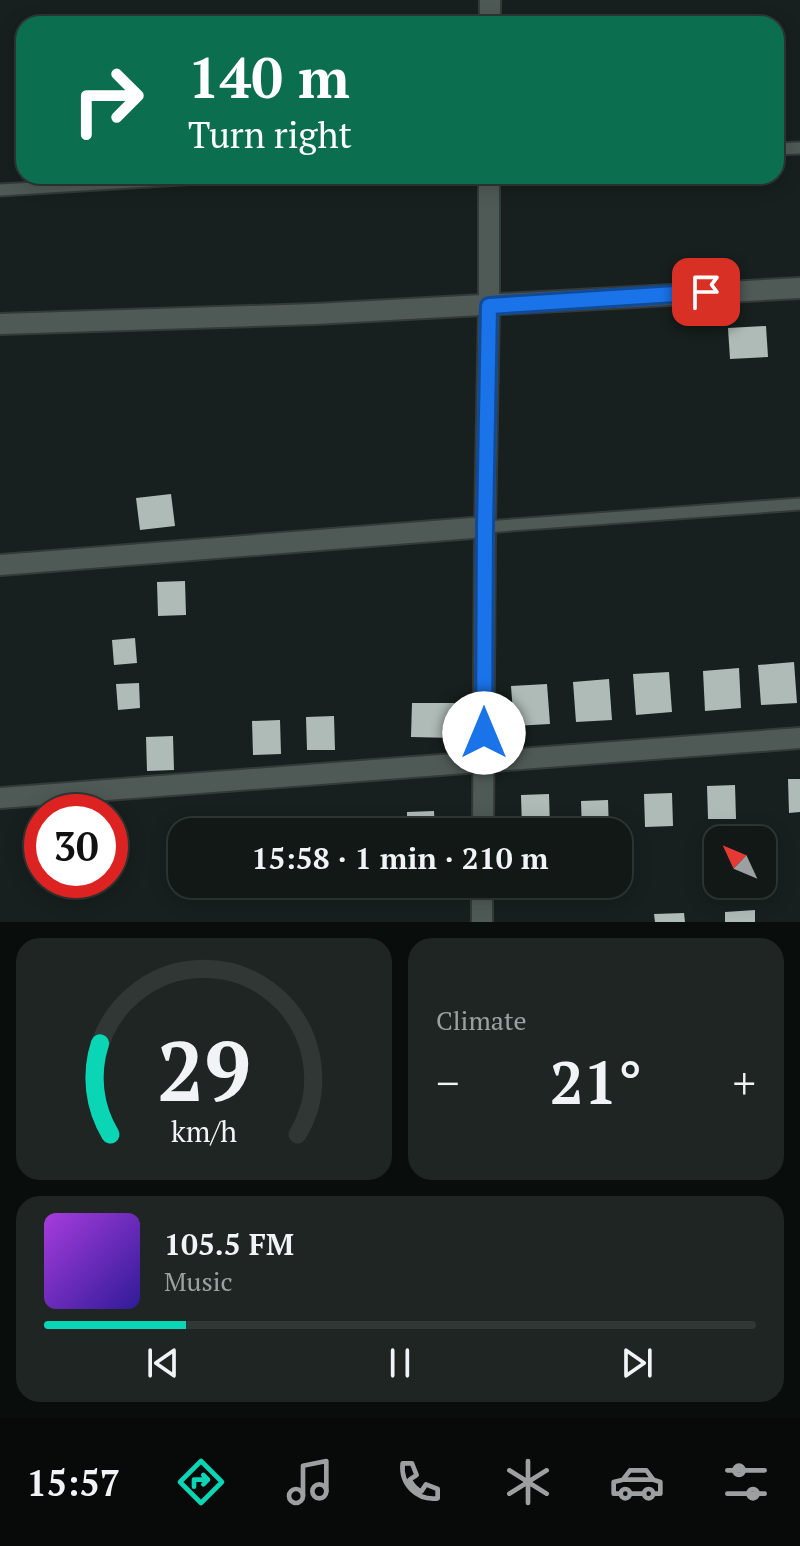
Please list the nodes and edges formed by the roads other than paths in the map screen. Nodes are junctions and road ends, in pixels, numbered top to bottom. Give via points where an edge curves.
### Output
1 (99, 184) edge
2 (489, 184) edge
3 (0, 190) edge
4 (800, 288) edge
5 (489, 306) junction
6 (0, 324) edge
7 (800, 504) edge
8 (485, 527) junction
9 (0, 565) edge
10 (800, 738) edge
11 (484, 762) junction
12 (0, 798) edge
13 (483, 818) edge
14 (482, 898) edge
15 (482, 922) edge

1 - 3 lane
2 - 5 street
4 - 5 street
5 - 6 street
5 - 8 street
7 - 8 lane
8 - 9 street
8 - 11 street
10 - 11 street
11 - 12 street
11 - 13 street
14 - 15 street

